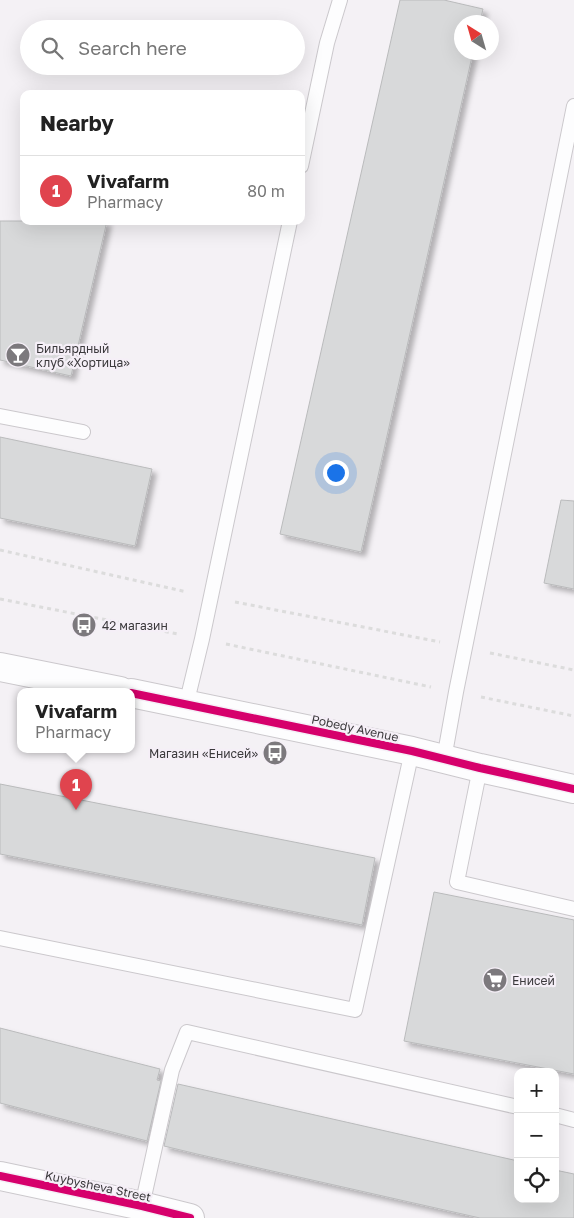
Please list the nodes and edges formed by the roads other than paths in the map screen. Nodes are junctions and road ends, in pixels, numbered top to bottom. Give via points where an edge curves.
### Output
1 (340, 0) edge
2 (574, 106) edge
3 (305, 147) edge
4 (289, 225) edge
5 (0, 416) edge
6 (83, 432) dead end
7 (0, 667) edge
8 (105, 688) edge
9 (135, 695) edge
10 (186, 705) junction
11 (412, 751) junction
12 (444, 759) junction
13 (480, 768) junction
14 (574, 789) edge
15 (574, 909) edge
16 (0, 938) edge
17 (514, 1106) edge
18 (559, 1116) edge
19 (574, 1120) edge
20 (0, 1176) edge
21 (142, 1206) junction
22 (190, 1218) edge

1 - 3 lane via 327,42
2 - 12 lane
4 - 10 lane
5 - 6 lane
7 - 8 street
9 - 10 street, Pobedy Avenue
10 - 11 street, Pobedy Avenue
11 - 12 street, Pobedy Avenue
11 - 16 lane via 355,1010
12 - 13 street, Pobedy Avenue
13 - 14 street, Pobedy Avenue
13 - 15 lane via 457,882
17 - 21 lane via 187,1032 172,1070
18 - 19 lane
20 - 21 street, Kuybysheva Street
21 - 22 street, Kuybysheva Street

